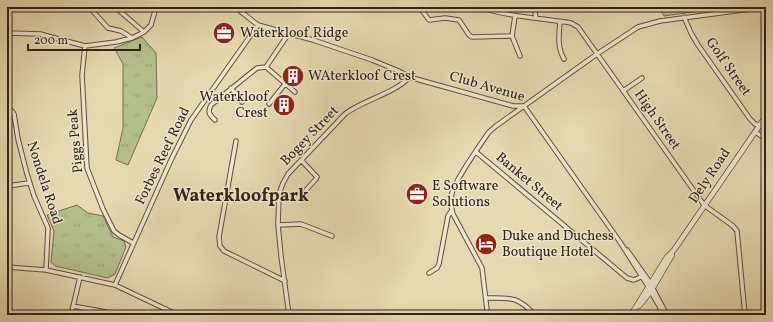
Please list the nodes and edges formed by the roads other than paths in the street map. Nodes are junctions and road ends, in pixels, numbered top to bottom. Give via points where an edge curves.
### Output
1 (89, 7) edge
2 (115, 7) edge
3 (156, 7) edge
4 (235, 7) edge
5 (479, 7) edge
6 (534, 7) edge
7 (766, 7) edge
8 (421, 9) dead end
9 (515, 16) junction
10 (684, 17) junction
11 (536, 18) junction
12 (560, 21) junction
13 (258, 25) junction
14 (144, 32) junction
15 (289, 33) junction
16 (7, 34) edge
17 (512, 36) junction
18 (132, 38) junction
19 (85, 46) junction
20 (597, 54) junction
21 (520, 56) dead end
22 (564, 60) dead end
23 (266, 68) junction
24 (409, 77) junction
25 (642, 78) dead end
26 (285, 84) junction
27 (231, 88) junction
28 (623, 91) junction
29 (295, 92) dead end
30 (242, 102) dead end
31 (269, 104) dead end
32 (513, 106) junction
33 (524, 106) junction
34 (7, 108) edge
35 (511, 116) junction
36 (766, 116) edge
37 (215, 120) dead end
38 (759, 125) junction
39 (755, 132) junction
40 (766, 139) edge
41 (236, 141) dead end
42 (476, 152) junction
43 (301, 160) junction
44 (30, 183) junction
45 (7, 186) edge
46 (306, 190) dead end
47 (704, 205) junction
48 (452, 210) junction
49 (278, 225) junction
50 (332, 236) dead end
51 (133, 243) junction
52 (7, 267) edge
53 (46, 270) junction
54 (429, 273) dead end
55 (644, 276) junction
56 (80, 277) junction
57 (284, 281) junction
58 (115, 285) junction
59 (651, 287) junction
60 (486, 298) junction
61 (73, 306) junction
62 (166, 309) junction
63 (71, 315) edge
64 (115, 315) edge
65 (163, 315) edge
66 (178, 315) edge
67 (289, 315) edge
68 (486, 315) edge
69 (535, 315) edge
70 (631, 315) edge
71 (664, 315) edge
72 (667, 315) edge
73 (744, 315) edge

1 - 18 street via 108,28 121,31
2 - 14 street
3 - 14 street via 150,25
4 - 13 street, Club Avenue
5 - 9 street, High Street
6 - 11 street
7 - 10 street
8 - 17 street via 429,20 459,20 472,37
9 - 11 street, High Street
9 - 17 street
10 - 20 street via 638,27
10 - 38 street, Golf Street via 698,45 750,119
11 - 12 street, High Street
12 - 20 street, High Street via 576,25
12 - 22 street via 559,43
13 - 15 street, Club Avenue
13 - 51 street, Forbes Reef Road via 181,137
14 - 18 street
15 - 23 street
15 - 24 street, Club Avenue via 372,60
16 - 19 street via 40,34
17 - 21 street
18 - 19 street
19 - 51 street, Piggs Peak via 82,75 88,172 114,231
20 - 28 street, High Street
20 - 33 street
23 - 26 street
23 - 27 street via 257,68
24 - 32 street, Club Avenue
24 - 43 street, Bogey Street via 399,86 348,112
25 - 28 street
26 - 29 street
26 - 31 street
27 - 30 street
27 - 37 street via 209,109 209,114
28 - 47 street, High Street
32 - 33 street, Club Avenue
32 - 35 street
33 - 35 street
33 - 55 street, Club Avenue via 636,261
34 - 44 street, Nondela Road via 14,114
35 - 42 street via 492,129
36 - 38 street, Dely Road
38 - 39 street, Dely Road
39 - 40 street
39 - 47 street, Dely Road
41 - 57 street via 219,237 220,246 224,251
42 - 48 street via 453,188
42 - 55 street, Banket Street via 627,278 634,280
43 - 46 street via 317,177
43 - 49 street, Bogey Street via 280,188
44 - 45 street
44 - 53 street, Nondela Road via 48,228
47 - 59 street, Dely Road via 664,262
47 - 73 street, High Street via 737,231
48 - 54 street via 448,216 439,264
48 - 60 street via 482,268
49 - 50 street via 301,224
49 - 57 street, Bogey Street
51 - 58 street, Forbes Reef Road
52 - 53 street
53 - 56 street
55 - 59 street, Club Avenue
56 - 58 street
56 - 61 street
57 - 67 street, Bogey Street
58 - 62 street
59 - 70 street, Dely Road
59 - 71 street, Club Avenue
59 - 72 street, Club Avenue
60 - 68 street
60 - 69 street via 519,300
61 - 63 street
61 - 64 street
62 - 65 street
62 - 66 street

